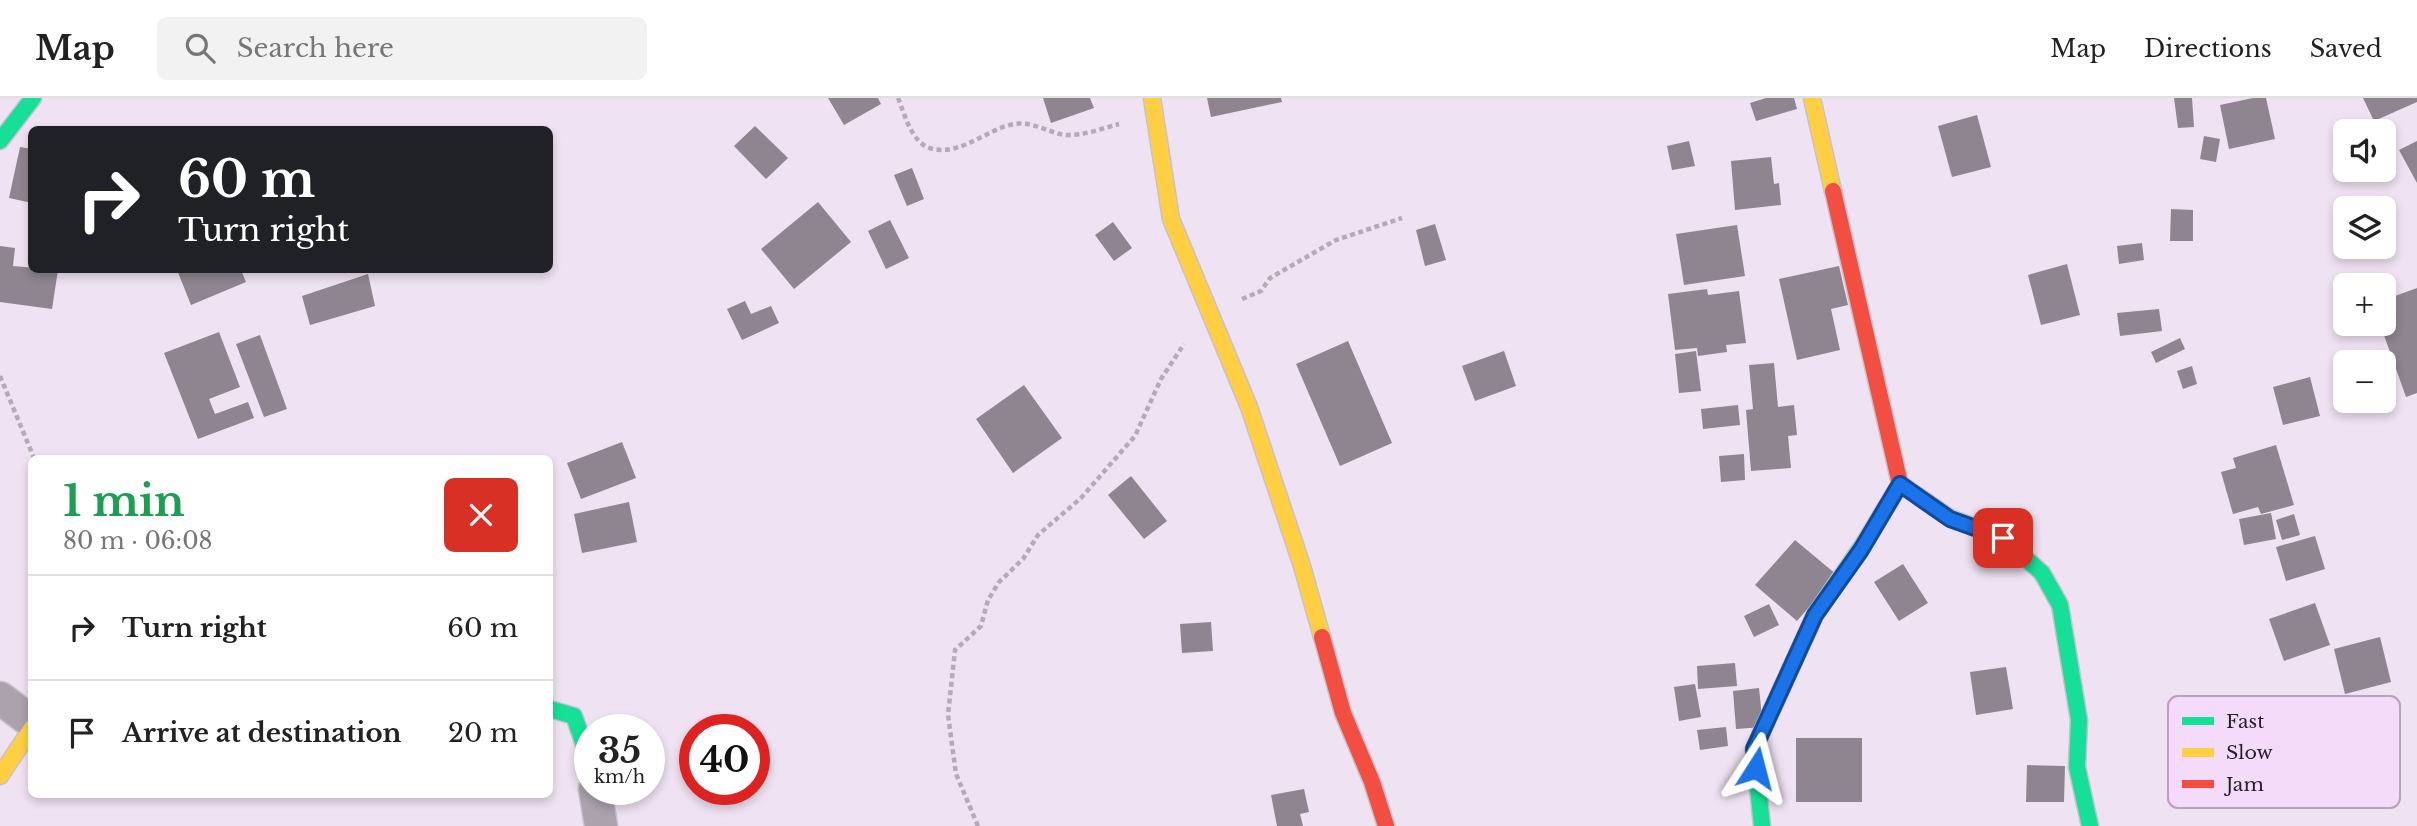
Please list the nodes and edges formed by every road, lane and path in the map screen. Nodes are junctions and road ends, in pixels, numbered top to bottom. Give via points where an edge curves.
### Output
1 (33, 98) edge
2 (898, 98) edge
3 (1812, 98) edge
4 (1153, 101) edge
5 (0, 141) edge
6 (1402, 218) dead end
7 (1212, 313) junction
8 (0, 376) edge
9 (33, 455) edge
10 (1900, 484) junction
11 (0, 698) edge
12 (553, 710) edge
13 (574, 716) edge
14 (28, 719) edge
15 (28, 734) edge
16 (0, 776) edge
17 (598, 805) edge
18 (601, 826) edge
19 (978, 826) edge
20 (1385, 826) edge
21 (1762, 826) edge
22 (2090, 826) edge

1 - 5 street
2 - 4 path via 912,132 932,149 950,149 1013,124 1033,124 1066,135 1095,131 1120,124
3 - 10 street
4 - 7 street via 1171,219
6 - 7 path via 1336,240 1270,278 1261,291
7 - 19 path via 1161,379 1135,436 999,582 981,626 955,650 948,715 956,774
7 - 20 street via 1302,565 1343,713
8 - 9 path
10 - 21 street via 1815,615 1754,749
10 - 22 street via 1950,519 2003,538 2042,573 2060,605 2079,720 2077,767
11 - 14 street
12 - 13 street
15 - 16 street
17 - 18 street

